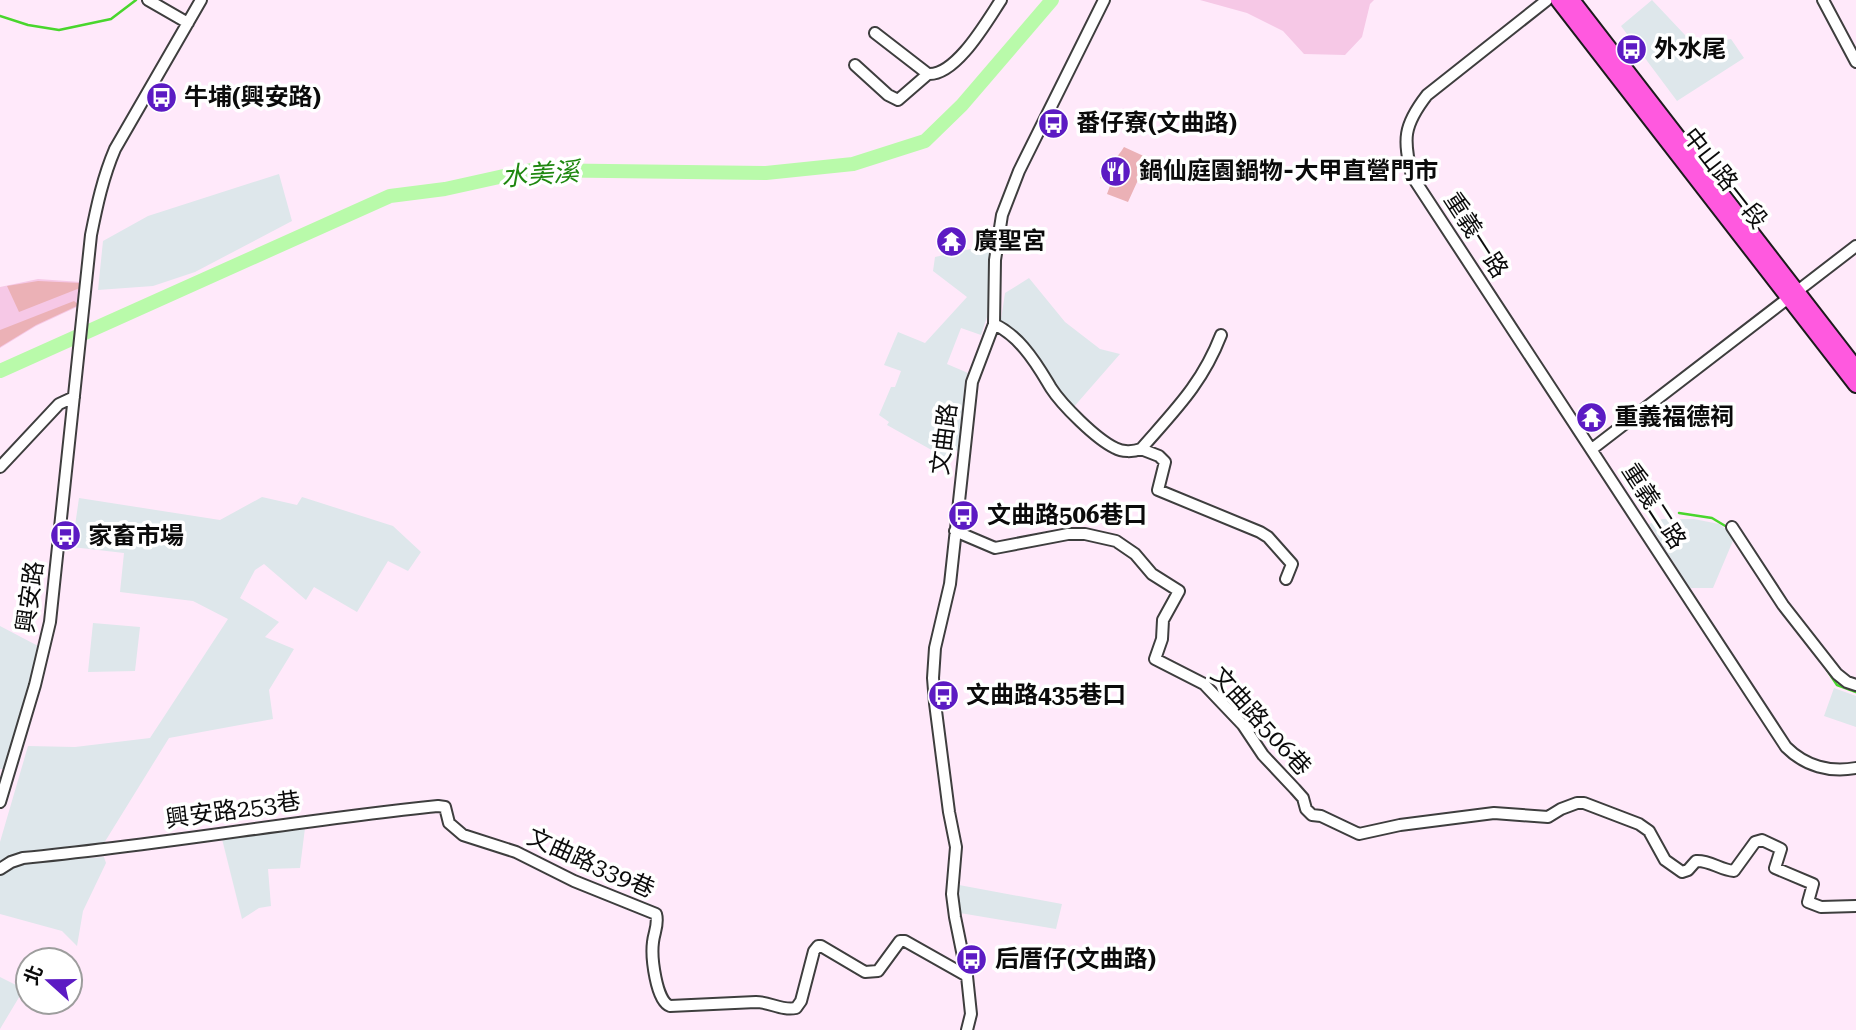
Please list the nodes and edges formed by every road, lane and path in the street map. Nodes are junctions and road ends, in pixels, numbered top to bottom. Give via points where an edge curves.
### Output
1 (148, 0) edge
2 (201, 0) edge
3 (1001, 0) edge
4 (1104, 0) edge
5 (1547, 0) edge
6 (1558, 0) edge
7 (1572, 0) edge
8 (1823, 0) edge
9 (188, 23) junction
10 (875, 33) dead end
11 (1856, 62) edge
12 (855, 65) dead end
13 (928, 74) junction
14 (1856, 246) edge
15 (1793, 295) junction
16 (994, 324) junction
17 (1221, 335) dead end
18 (1856, 368) edge
19 (1856, 385) edge
20 (74, 397) junction
21 (71, 412) junction
22 (44, 420) junction
23 (1141, 449) junction
24 (1592, 449) junction
25 (0, 467) edge
26 (1731, 527) dead end
27 (955, 531) junction
28 (1286, 579) dead end
29 (1856, 685) edge
30 (1856, 768) edge
31 (0, 802) edge
32 (457, 832) joint
33 (0, 869) edge
34 (1856, 906) edge
35 (967, 976) junction
36 (967, 1030) edge

1 - 9 street
2 - 9 street
3 - 13 street via 978,36 953,63 937,75
4 - 16 street, 文曲路 via 1007,199 995,260
5 - 24 street, 重義一路 via 1427,95 1405,133 1406,154 1412,176
6 - 15 main road, 中山路一段
7 - 15 main road, 中山路一段
8 - 11 street
9 - 20 street, 興安路 via 105,174 91,235
10 - 13 street
12 - 13 street via 898,100
14 - 15 street, 重義二路
15 - 18 main road, 中山路一段
15 - 19 main road, 中山路一段
15 - 24 street, 重義二路
16 - 23 street via 1023,346 1060,399 1108,444 1117,450
16 - 27 street, 文曲路 via 972,382
17 - 23 street via 1193,391
20 - 21 street, 興安路
20 - 22 street
21 - 22 street
21 - 31 street, 興安路 via 50,622
22 - 25 street
23 - 28 street via 1165,462 1158,490 1268,537 1292,564
24 - 30 street, 重義二路 via 1776,733 1797,758 1812,765 1840,771
26 - 29 street via 1837,674
27 - 34 street, 文曲路506巷 via 995,548 1085,534 1115,541 1135,554 1152,574 1179,592 1163,620 1155,659 1204,684 1244,725 1312,815 1359,834 1494,813 1548,817 1584,803 1649,831 1665,860 1682,872 1696,860 1734,871 1762,839 1781,849 1775,867 1814,884 1808,902 1821,907
27 - 35 street, 文曲路 via 933,678 956,847 952,894
32 - 33 street, 興安路253巷 via 445,807 438,806 23,858
32 - 35 street, 文曲路339巷 via 516,852 656,914 653,957 660,998 670,1006 767,1002 796,1009 818,946 873,973 900,941 905,941
35 - 36 street, 文曲路 via 971,1014

